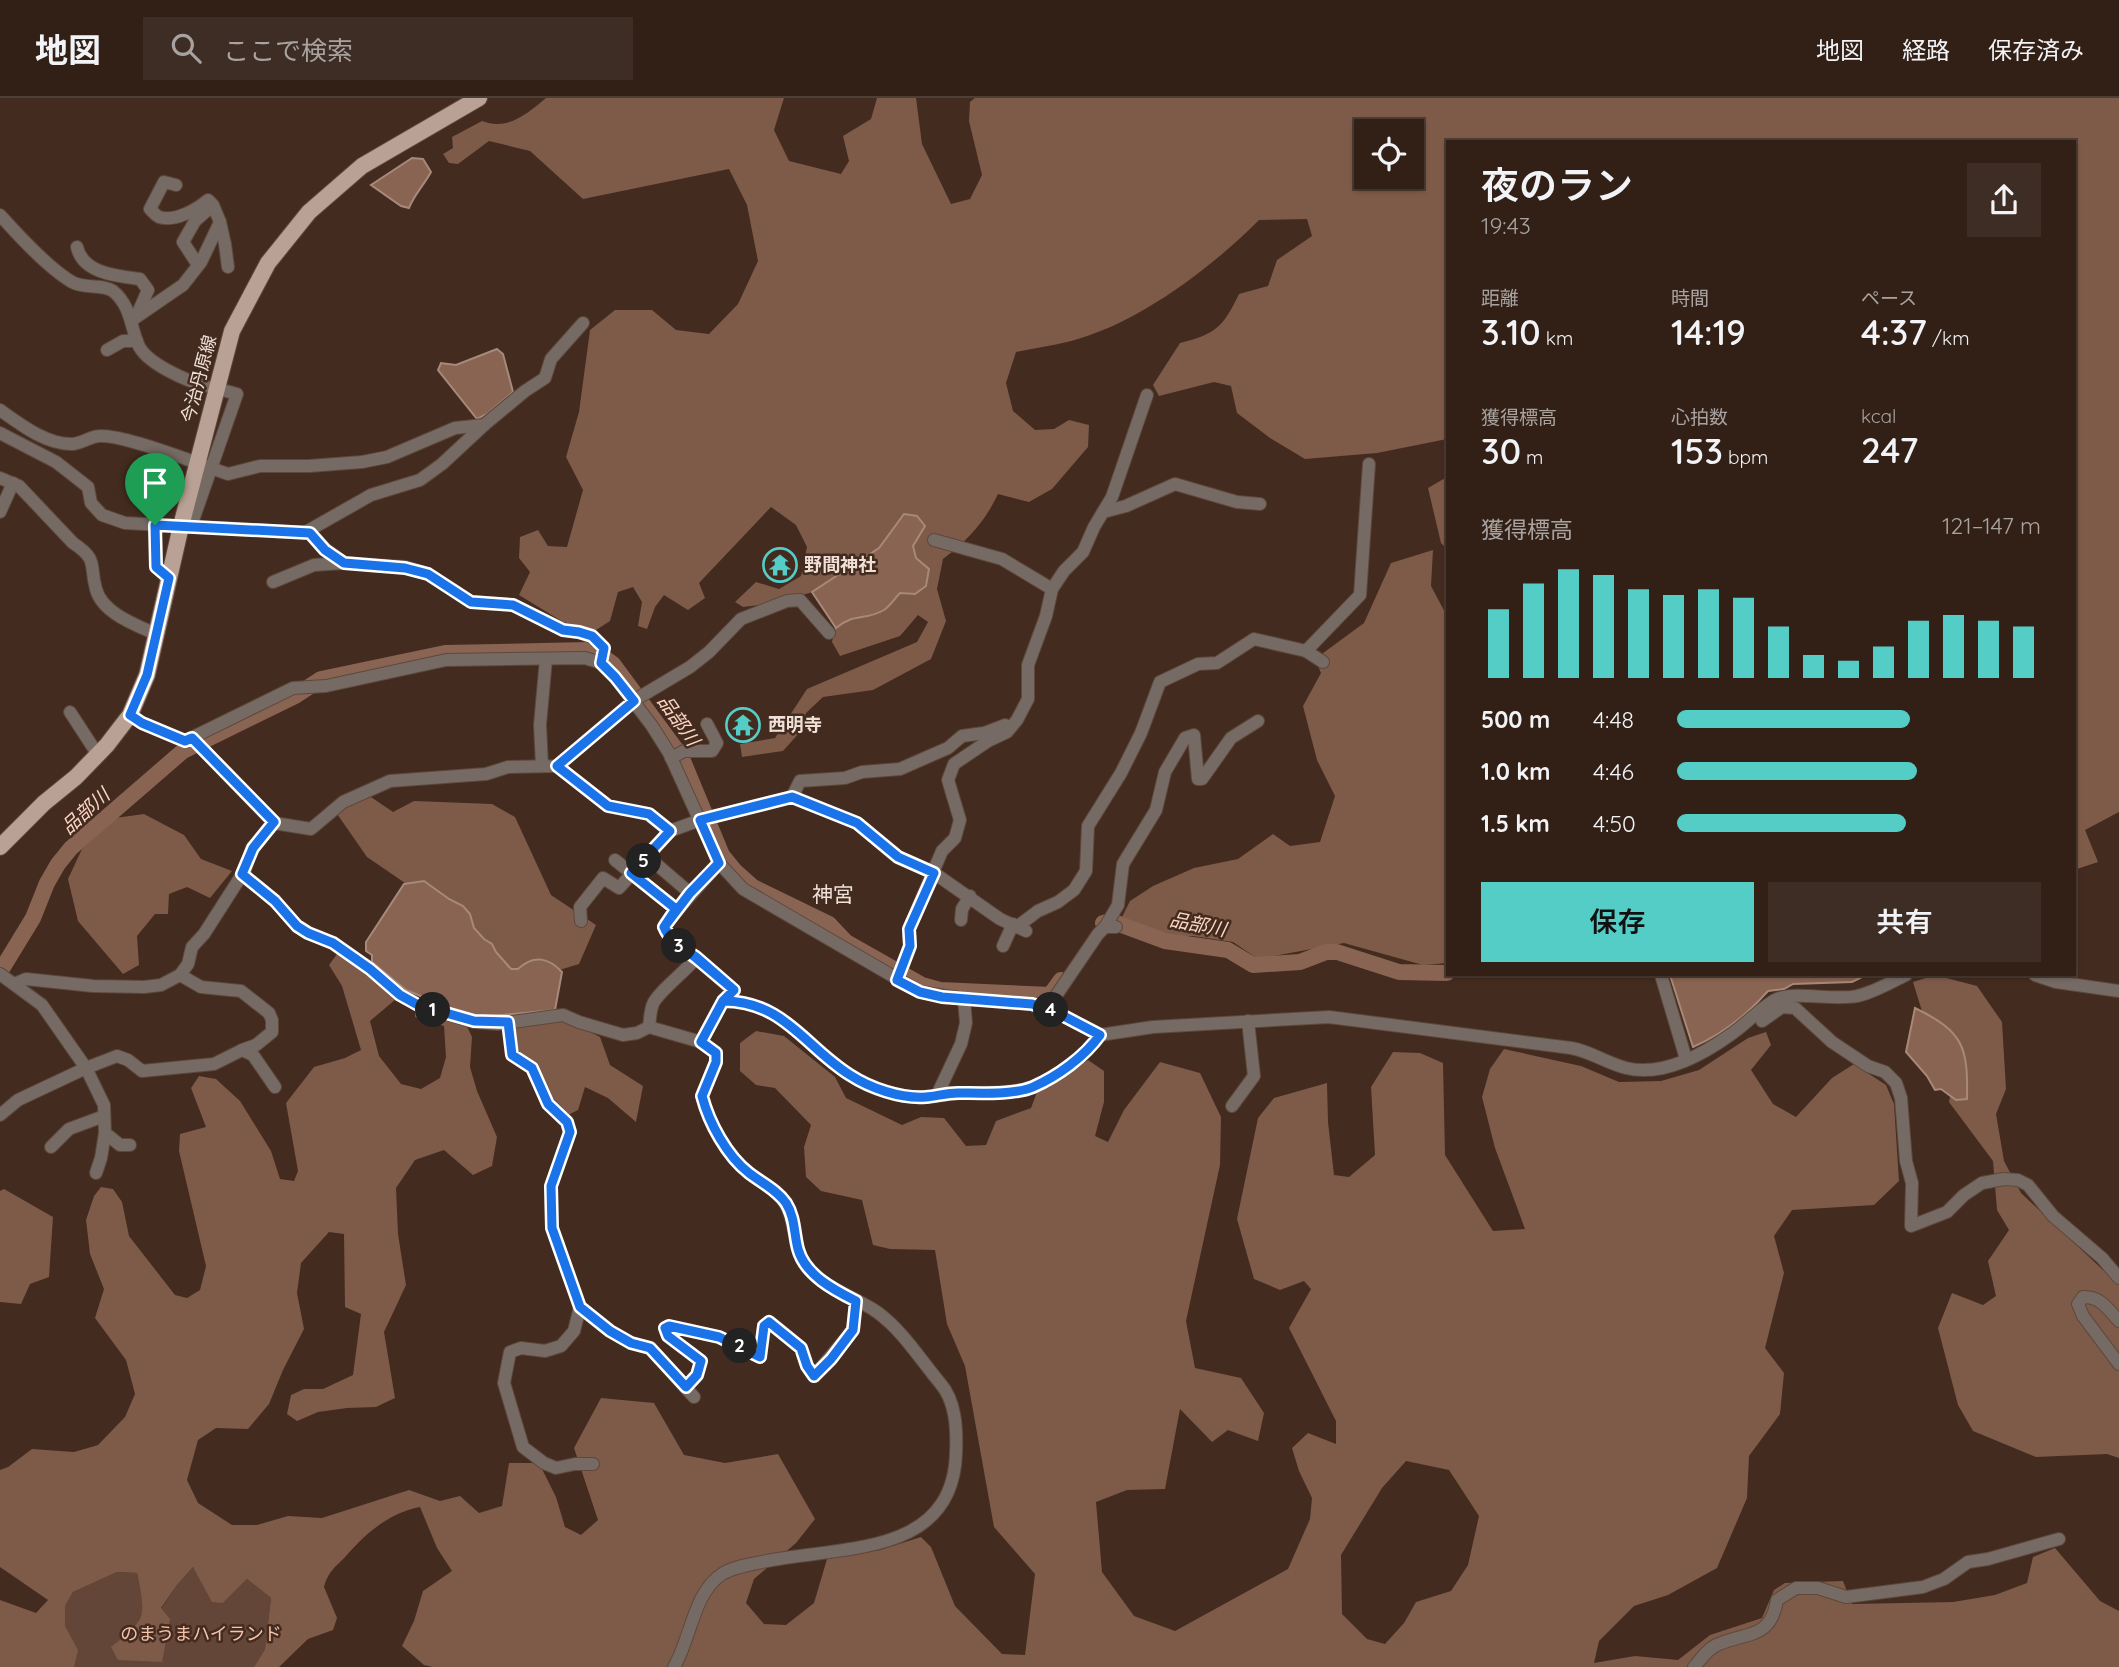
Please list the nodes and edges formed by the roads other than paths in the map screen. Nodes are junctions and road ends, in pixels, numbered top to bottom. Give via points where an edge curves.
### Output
1 (479, 98) edge
2 (176, 185) dead end
3 (213, 205) junction
4 (0, 215) edge
5 (220, 222) junction
6 (77, 247) dead end
7 (198, 265) junction
8 (228, 267) dead end
9 (135, 318) junction
10 (583, 323) dead end
11 (137, 341) junction
12 (107, 349) dead end
13 (206, 386) dead end
14 (226, 391) dead end
15 (1147, 394) dead end
16 (0, 411) edge
17 (19, 424) junction
18 (484, 425) junction
19 (0, 433) edge
20 (189, 460) dead end
21 (1369, 464) dead end
22 (61, 466) junction
23 (208, 468) junction
24 (0, 478) edge
25 (13, 484) junction
26 (1260, 504) dead end
27 (0, 512) edge
28 (1103, 512) junction
29 (155, 525) junction
30 (186, 526) junction
31 (304, 533) junction
32 (934, 540) dead end
33 (344, 563) junction
34 (169, 578) junction
35 (273, 582) dead end
36 (1052, 589) junction
37 (829, 633) dead end
38 (156, 634) junction
39 (1306, 651) junction
40 (546, 659) junction
41 (1323, 662) dead end
42 (601, 663) junction
43 (634, 701) junction
44 (71, 712) dead end
45 (130, 715) junction
46 (1017, 720) junction
47 (1258, 721) dead end
48 (707, 724) dead end
49 (192, 738) junction
50 (98, 755) junction
51 (671, 758) junction
52 (542, 766) junction
53 (557, 766) junction
54 (792, 797) junction
55 (700, 820) junction
56 (274, 822) junction
57 (670, 831) junction
58 (0, 847) edge
59 (648, 857) junction
60 (615, 860) dead end
61 (719, 863) junction
62 (631, 873) junction
63 (934, 873) junction
64 (242, 874) junction
65 (690, 893) junction
66 (970, 897) junction
67 (676, 909) junction
68 (961, 920) dead end
69 (581, 921) dead end
70 (1019, 927) junction
71 (1003, 946) dead end
72 (696, 958) junction
73 (0, 974) edge
74 (180, 975) junction
75 (1661, 976) edge
76 (1904, 976) edge
77 (2038, 976) edge
78 (897, 980) junction
79 (14, 984) junction
80 (2119, 991) edge
81 (964, 999) junction
82 (723, 1001) junction
83 (1048, 1009) junction
84 (1248, 1021) junction
85 (508, 1022) junction
86 (1745, 1025) junction
87 (649, 1027) junction
88 (1100, 1035) junction
89 (701, 1042) junction
90 (242, 1051) junction
91 (1686, 1059) junction
92 (86, 1068) junction
93 (275, 1087) dead end
94 (937, 1095) junction
95 (1232, 1105) dead end
96 (0, 1115) edge
97 (104, 1116) junction
98 (105, 1133) junction
99 (130, 1145) dead end
100 (51, 1147) dead end
101 (96, 1173) dead end
102 (2119, 1278) edge
103 (856, 1301) junction
104 (580, 1307) junction
105 (2119, 1321) edge
106 (2119, 1364) edge
107 (593, 1464) dead end
108 (2059, 1539) dead end
109 (674, 1667) edge
110 (1694, 1667) edge

1 - 30 main road, 今治丹原線 via 362,166 309,212 268,263 232,331
2 - 3 street via 164,182 150,209 159,217 174,217 208,200
3 - 5 street
3 - 7 street via 195,221 183,242
4 - 9 street via 73,282 110,289
5 - 7 street
5 - 8 street
6 - 9 street via 92,268 139,279 149,289
7 - 9 street via 183,285
9 - 11 street
10 - 18 street via 551,359 545,378
11 - 12 street via 123,341
11 - 13 street via 157,364
14 - 23 street via 237,394
15 - 28 street via 1112,498
16 - 17 street
17 - 20 street via 56,443 76,444 99,436
17 - 22 street via 48,446
18 - 23 street via 455,428 387,457 362,462 260,466 228,474
18 - 31 street via 420,480 371,495
19 - 22 street
21 - 39 street via 1360,595
22 - 29 street via 88,487 92,503 102,515 125,523
23 - 30 street
24 - 25 street
25 - 27 street
25 - 38 street via 84,550 93,563 96,591 104,604
26 - 28 street via 1175,484
28 - 36 street via 1083,551
29 - 30 street
29 - 34 street via 156,567
30 - 31 street
30 - 34 main road, 今治丹原線
31 - 33 street via 310,533
32 - 36 street via 1002,559
33 - 35 street via 314,565
33 - 42 street via 405,568 428,574 471,602 513,605 563,630 592,636 604,648
34 - 38 main road, 今治丹原線
36 - 46 street via 1028,665 1028,699
37 - 43 street via 800,600 787,601 741,619 690,667
38 - 45 main road, 今治丹原線 via 147,675
39 - 41 street
39 - 70 street via 1254,639 1217,663 1198,664 1160,682 1141,733 1088,826 1086,871 1074,890
40 - 42 street via 585,658
40 - 49 street via 446,660 326,686 293,688
40 - 52 street via 540,725
42 - 43 street
43 - 51 street
43 - 53 street
44 - 50 street
45 - 49 street via 185,741
45 - 50 main road, 今治丹原線
46 - 54 street via 962,736 948,748 900,769 800,781
46 - 63 street via 1007,732 954,764 948,780 960,820
47 - 83 street via 1231,738 1202,779 1198,779 1194,735 1185,738 1165,772 1156,810 1124,864 1118,905 1109,927 1098,934
48 - 51 street via 717,743 712,751 684,751
49 - 56 street
50 - 58 main road, 今治丹原線
51 - 55 street
52 - 53 street
52 - 56 street via 390,781 343,802 311,829
53 - 57 street via 608,806 649,814
54 - 55 street
54 - 63 street via 857,823 898,857
55 - 57 street
55 - 61 street
56 - 64 street via 253,848
57 - 59 street
59 - 62 street
59 - 65 street
60 - 62 street
61 - 65 street
61 - 78 street via 743,889
62 - 67 street
62 - 69 street via 619,888 603,878 580,907
63 - 66 street
63 - 78 street via 909,929 910,946
64 - 74 street via 192,947
64 - 85 street via 297,926 333,943 400,995 474,1021
65 - 67 street
66 - 68 street via 961,909
66 - 70 street
67 - 72 street via 664,927 667,935
70 - 71 street
72 - 82 street via 734,990
72 - 87 street via 656,998
73 - 79 street
74 - 79 street via 144,987 26,979
74 - 90 street via 201,987 242,991 269,1013 272,1032
75 - 91 street
76 - 86 street via 1858,996 1775,999
77 - 80 street
78 - 81 street via 920,992
79 - 92 street via 41,1004
81 - 83 street
81 - 94 street via 966,1023 961,1044
82 - 89 street
82 - 94 street via 760,1008 793,1026 849,1075 877,1089
83 - 88 street
84 - 88 street
84 - 91 street via 1329,1017 1583,1050 1629,1069 1653,1069
84 - 95 street via 1254,1076
85 - 87 street via 563,1015 623,1035
85 - 104 street via 512,1055 532,1068 548,1104 567,1122 570,1132 551,1186 552,1228
86 - 91 street
86 - 102 street via 1760,1022 1782,1007 1796,1008 1832,1042 1896,1083 1902,1098 1912,1182 1911,1226 1947,1212 1982,1183 2018,1180
87 - 89 street
88 - 94 street via 1089,1050 1030,1088
89 - 103 street via 716,1053 702,1096 712,1123 746,1171 788,1205 805,1265
90 - 92 street via 214,1064 196,1066 142,1071 117,1056
90 - 93 street via 253,1055
92 - 96 street via 18,1100
92 - 97 street via 104,1105
97 - 98 street
97 - 100 street via 69,1129
98 - 99 street via 120,1145
98 - 101 street
103 - 104 street via 853,1330 814,1376 801,1348 769,1322 764,1326 760,1357 719,1337 665,1328 668,1336 701,1361 690,1392 650,1348 610,1331
103 - 109 street via 900,1332 953,1405 956,1466 944,1499 924,1525 890,1541 790,1556 722,1574 708,1587
104 - 107 street via 574,1331 561,1346 510,1352 504,1383 523,1447 556,1468
105 - 106 street via 2092,1297 2083,1297 2078,1304
108 - 110 street via 1968,1562 1923,1587 1846,1597 1818,1588 1797,1588 1777,1600 1768,1627 1717,1644

